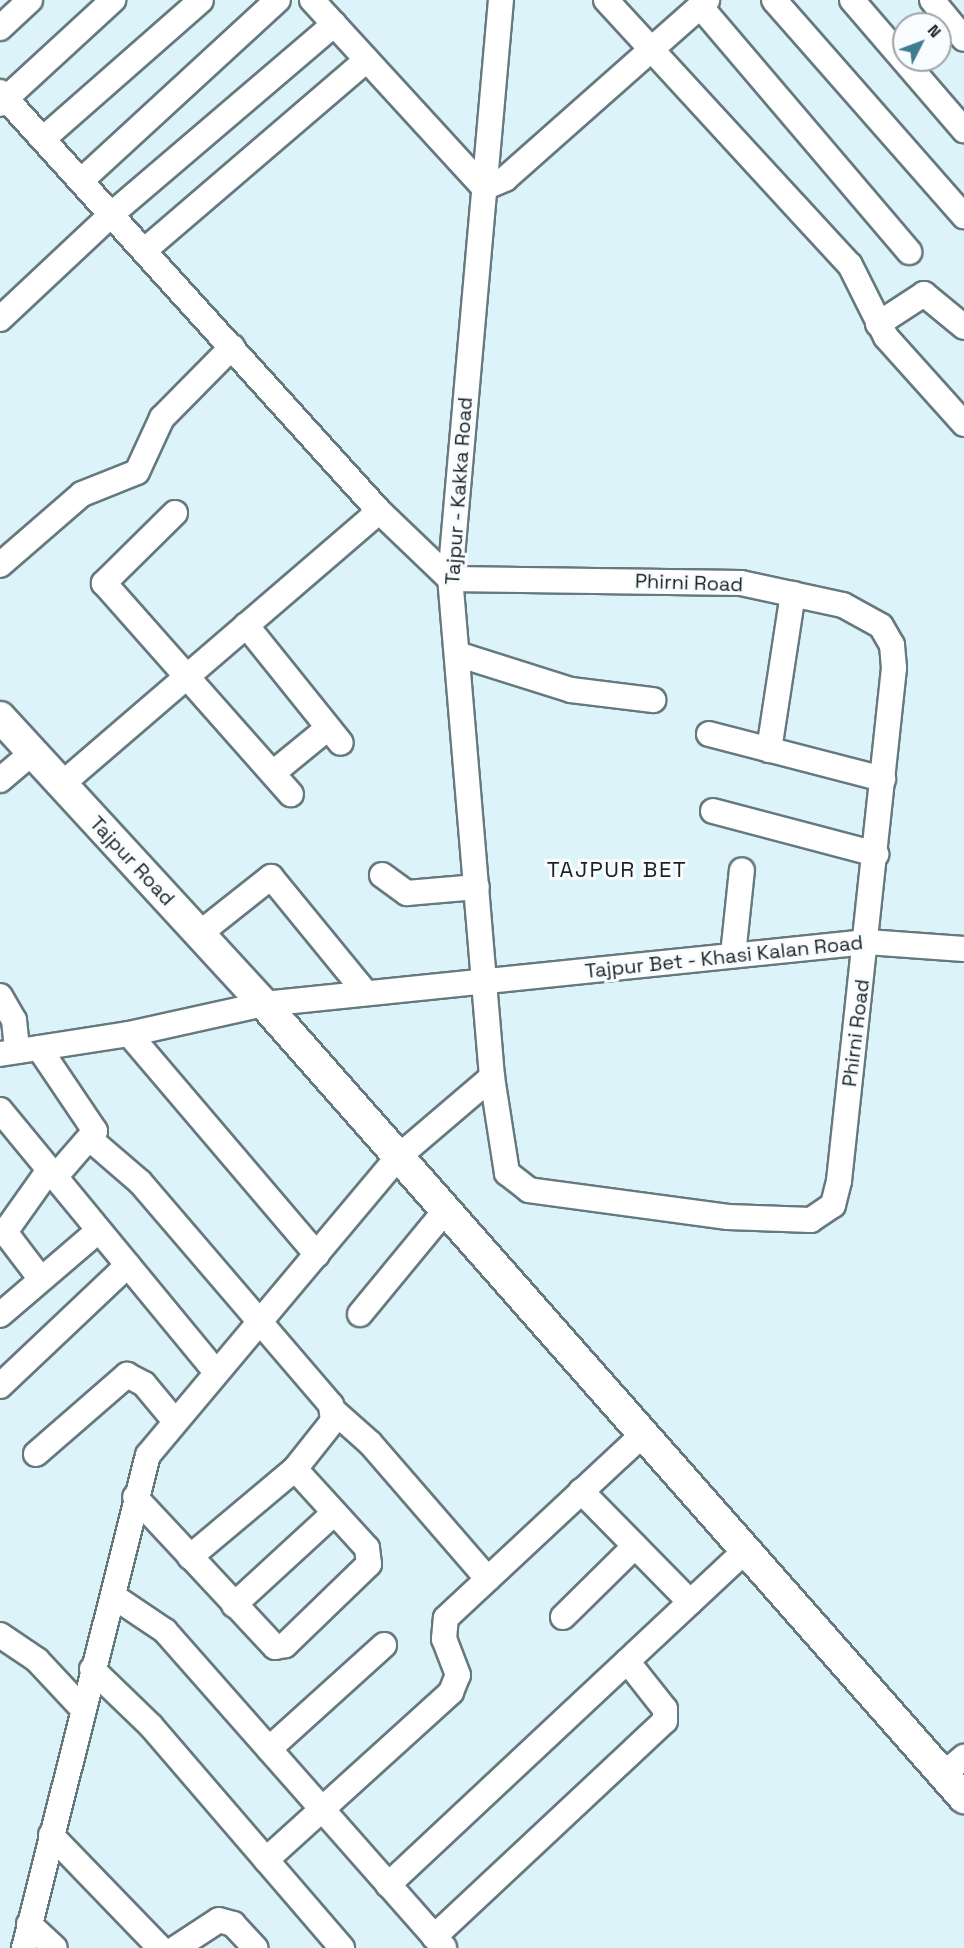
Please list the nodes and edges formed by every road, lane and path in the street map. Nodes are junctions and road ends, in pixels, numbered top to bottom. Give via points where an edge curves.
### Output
1 (30, 0) edge
2 (114, 0) edge
3 (201, 0) edge
4 (278, 0) edge
5 (312, 0) edge
6 (501, 0) edge
7 (606, 0) edge
8 (774, 0) edge
9 (852, 0) edge
10 (932, 0) edge
11 (704, 3) edge
12 (334, 24) junction
13 (0, 28) edge
14 (964, 39) edge
15 (651, 51) junction
16 (367, 60) junction
17 (2, 98) edge
18 (964, 130) edge
19 (43, 139) junction
20 (82, 180) junction
21 (484, 188) junction
22 (112, 213) junction
23 (964, 216) edge
24 (145, 250) junction
25 (909, 252) dead end
26 (961, 316) edge
27 (0, 318) edge
28 (878, 324) junction
29 (232, 347) junction
30 (964, 424) edge
31 (379, 511) junction
32 (175, 513) dead end
33 (0, 566) edge
34 (450, 579) junction
35 (794, 594) junction
36 (246, 625) junction
37 (457, 654) junction
38 (186, 677) junction
39 (653, 700) dead end
40 (0, 717) edge
41 (708, 734) dead end
42 (768, 750) junction
43 (32, 753) junction
44 (273, 773) junction
45 (883, 778) junction
46 (0, 780) edge
47 (62, 784) junction
48 (291, 794) dead end
49 (713, 811) dead end
50 (876, 854) junction
51 (742, 870) dead end
52 (382, 875) dead end
53 (477, 887) junction
54 (199, 934) junction
55 (867, 942) junction
56 (964, 949) edge
57 (733, 955) junction
58 (485, 981) junction
59 (366, 993) junction
60 (0, 996) edge
61 (264, 1004) junction
62 (129, 1034) junction
63 (19, 1051) edge
64 (492, 1077) junction
65 (0, 1110) edge
66 (90, 1139) junction
67 (397, 1158) junction
68 (52, 1173) junction
69 (444, 1212) junction
70 (99, 1230) junction
71 (316, 1255) junction
72 (128, 1265) junction
73 (40, 1278) junction
74 (360, 1314) dead end
75 (0, 1315) edge
76 (259, 1322) junction
77 (216, 1372) junction
78 (0, 1386) edge
79 (335, 1412) junction
80 (174, 1420) junction
81 (642, 1435) junction
82 (36, 1454) dead end
83 (295, 1469) junction
84 (581, 1491) junction
85 (135, 1497) junction
86 (334, 1513) junction
87 (634, 1546) junction
88 (744, 1551) junction
89 (190, 1557) junction
90 (488, 1579) junction
91 (113, 1596) junction
92 (690, 1602) junction
93 (234, 1605) junction
94 (563, 1617) dead end
95 (0, 1635) edge
96 (384, 1645) dead end
97 (627, 1661) junction
98 (92, 1669) junction
99 (81, 1707) junction
100 (269, 1749) junction
101 (953, 1766) edge
102 (964, 1798) edge
103 (322, 1810) junction
104 (51, 1835) junction
105 (266, 1860) junction
106 (388, 1885) junction
107 (29, 1924) junction
108 (439, 1942) edge
109 (24, 1948) edge
110 (55, 1948) edge
111 (160, 1948) edge
112 (176, 1948) edge
113 (255, 1948) edge
114 (342, 1948) edge

1 - 13 street
2 - 17 street
3 - 19 street
4 - 20 street
5 - 12 street
6 - 21 street, Tajpur - Kakka Road
7 - 15 street
8 - 23 street
9 - 18 street
10 - 14 street
11 - 15 street
11 - 25 street
12 - 16 street
12 - 22 street
15 - 21 street via 505,179
15 - 28 street via 850,265
16 - 21 street
16 - 24 street
17 - 19 street
19 - 20 street
20 - 22 street
21 - 34 street, Tajpur - Kakka Road
22 - 24 street
22 - 27 street
24 - 29 street
26 - 28 street via 924,294
28 - 30 street
29 - 31 street
29 - 33 street via 162,418 137,472 81,494
31 - 34 street
31 - 36 street
32 - 38 street via 104,583
34 - 35 street, Phirni Road via 695,580 741,583
34 - 37 street, Tajpur - Kakka Road
35 - 42 street
35 - 45 street, Phirni Road via 861,613 881,626 892,645
36 - 38 street
36 - 44 street via 335,735
37 - 39 street via 571,690
37 - 53 street, Tajpur - Kakka Road
38 - 44 street
38 - 47 street
40 - 43 main road, Tajpur Road
41 - 42 street
42 - 45 street
43 - 46 street
43 - 47 main road, Tajpur Road
44 - 48 street
45 - 50 street, Phirni Road
47 - 54 main road, Tajpur Road
49 - 50 street
50 - 55 street, Phirni Road
51 - 57 street
52 - 53 street via 407,893
53 - 58 street, Tajpur - Kakka Road
54 - 59 street via 271,877
54 - 61 main road, Tajpur Road
55 - 56 street, Tajpur Bet - Khasi Kalan Road
55 - 57 street, Tajpur Bet - Khasi Kalan Road
55 - 64 street, Phirni Road via 839,1181 824,1216 811,1220 728,1216 529,1191 507,1173
57 - 58 street, Tajpur Bet - Khasi Kalan Road
58 - 59 street, Tajpur Bet - Khasi Kalan Road
58 - 64 street, Phirni Road
59 - 61 street, Tajpur Bet - Khasi Kalan Road
60 - 63 street via 14,1020
61 - 62 street, Tajpur Bet - Khasi Kalan Road
61 - 67 main road, Tajpur Road
62 - 63 street, Tajpur Bet - Khasi Kalan Road
62 - 71 street
63 - 66 street via 92,1121
64 - 67 street
65 - 68 street
66 - 68 street
66 - 76 street via 140,1182
67 - 69 main road, Tajpur Road
67 - 71 street
68 - 70 street
68 - 73 street via 5,1232
69 - 74 street
69 - 81 main road, Tajpur Road
70 - 72 street
70 - 73 street
71 - 76 street
72 - 77 street
72 - 78 street
73 - 75 street
76 - 77 street
76 - 79 street
77 - 80 street
79 - 83 street
79 - 90 street via 370,1443
80 - 82 street via 144,1384 127,1375
80 - 85 street via 148,1455
81 - 84 street
81 - 88 main road, Tajpur Road
83 - 86 street
83 - 89 street
84 - 87 street
84 - 90 street
85 - 89 street
85 - 91 street
86 - 93 street
86 - 93 street via 367,1548 369,1564 285,1645 268,1642
87 - 92 street
87 - 94 street
88 - 92 street
88 - 101 main road, Tajpur Road
89 - 93 street
90 - 103 street via 441,1627 458,1675 451,1692
91 - 98 street
91 - 100 street via 165,1631
92 - 97 street
95 - 99 street via 36,1660
96 - 100 street
97 - 106 street
97 - 108 street via 665,1709 665,1721
98 - 99 street
98 - 105 street via 151,1726
99 - 104 street
100 - 103 street
101 - 102 main road, Tajpur Road
103 - 105 street
103 - 106 street
104 - 107 street
104 - 111 street
105 - 114 street
106 - 108 street
107 - 109 street
107 - 110 street
112 - 113 street via 219,1920 233,1924

